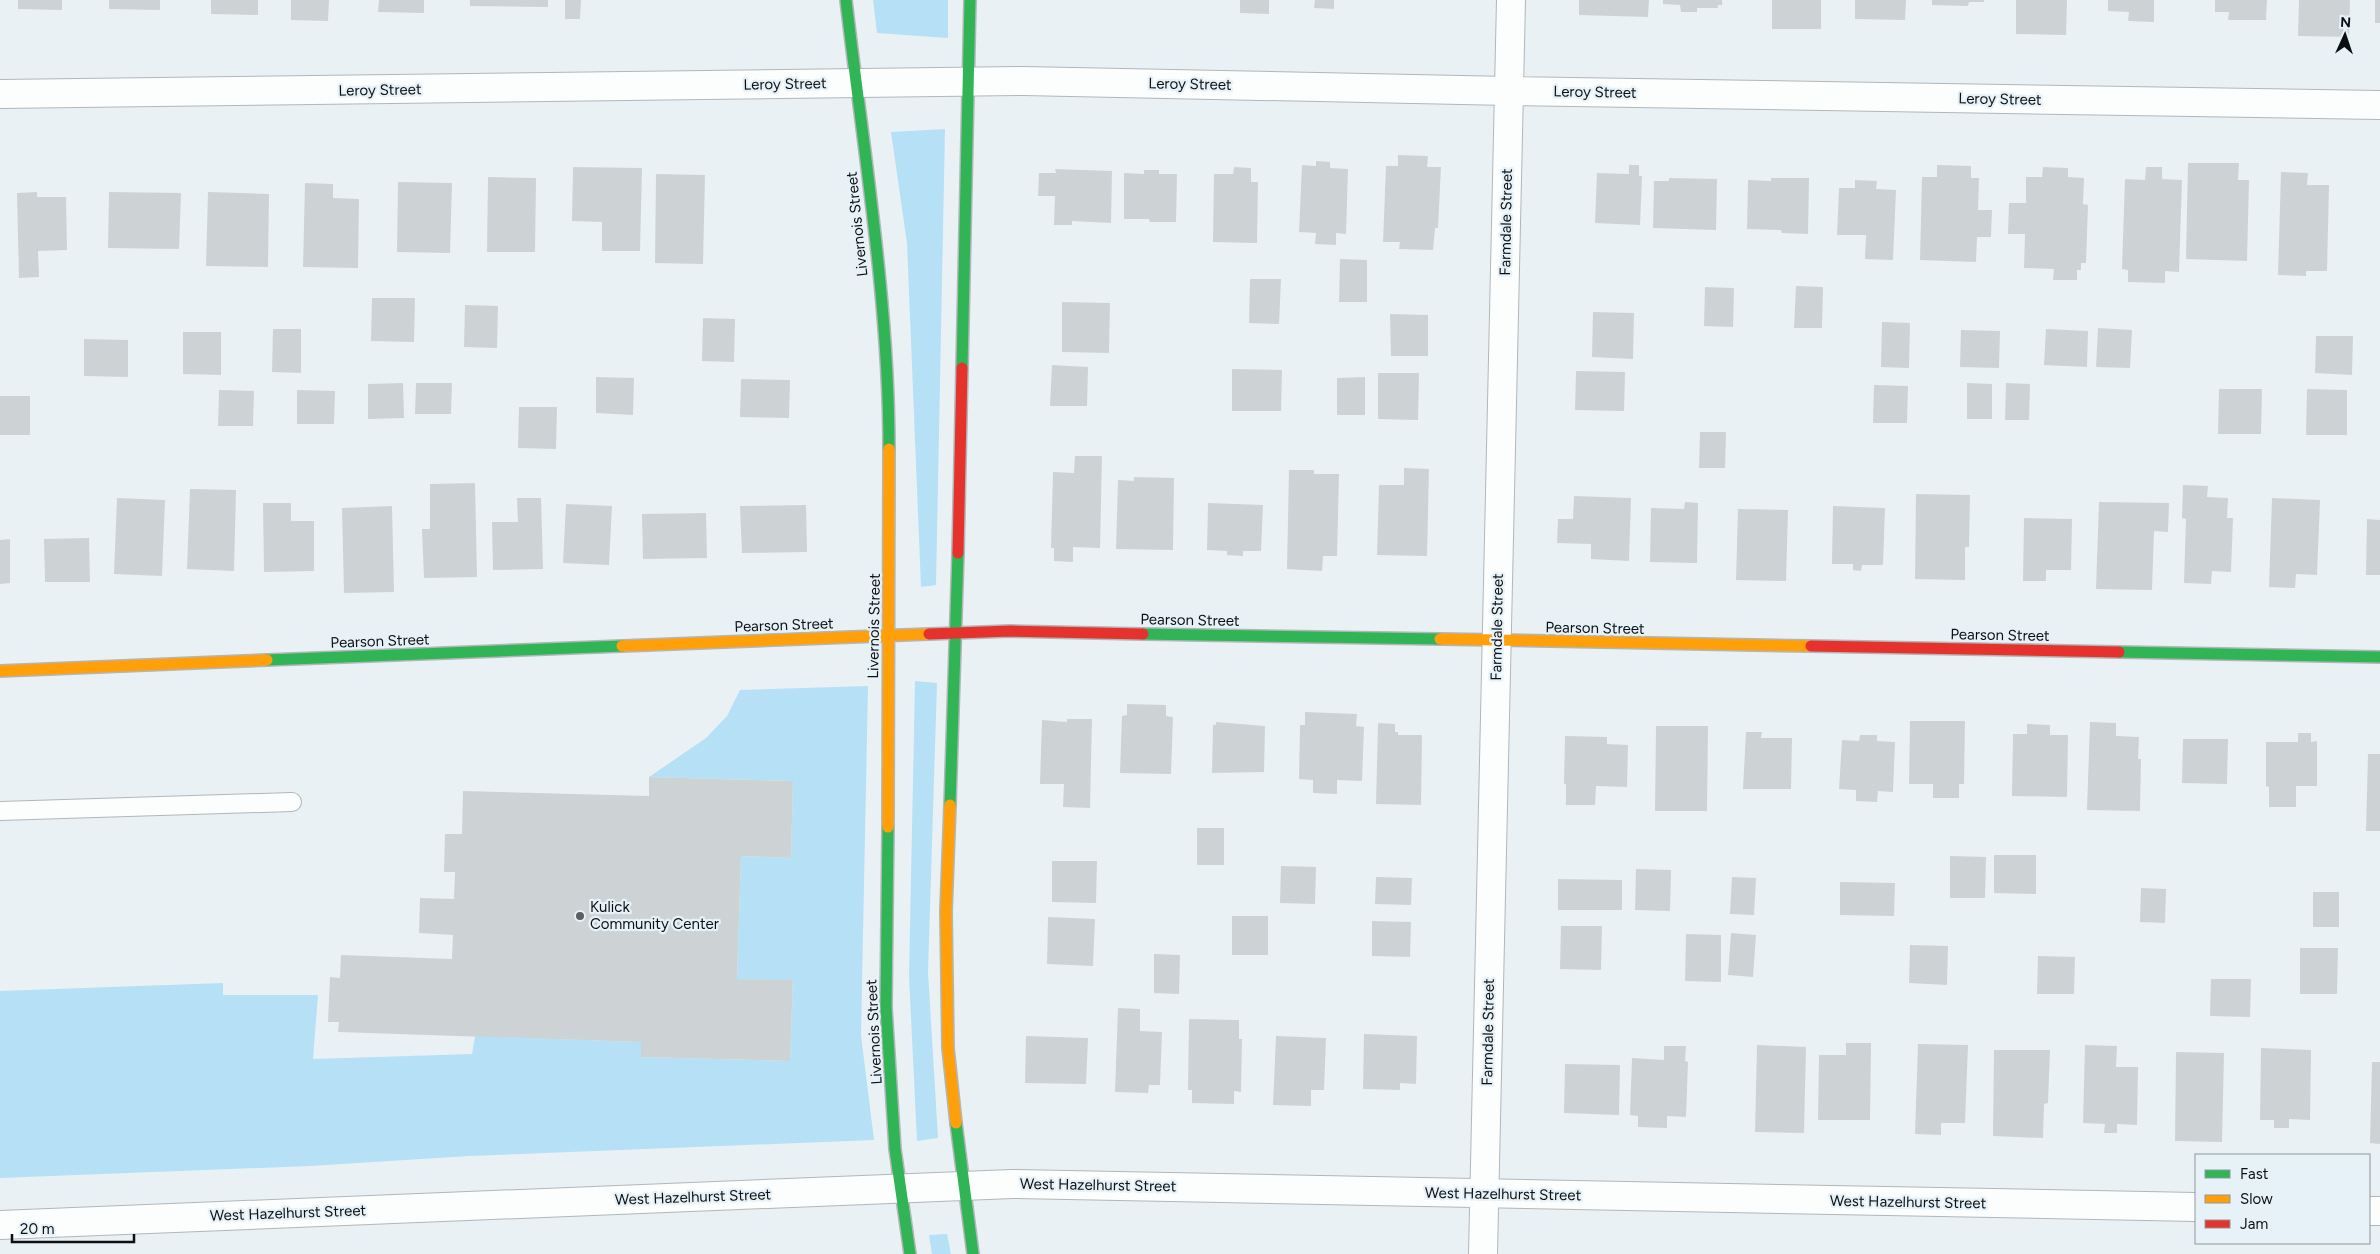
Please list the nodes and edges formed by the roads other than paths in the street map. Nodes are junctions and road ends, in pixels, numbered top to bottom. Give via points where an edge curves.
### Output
1 (846, 0) edge
2 (970, 0) edge
3 (1511, 0) edge
4 (969, 81) junction
5 (856, 83) junction
6 (1509, 92) junction
7 (0, 94) edge
8 (2380, 105) edge
9 (956, 634) junction
10 (888, 636) junction
11 (1496, 641) junction
12 (2380, 658) edge
13 (0, 670) edge
14 (292, 802) dead end
15 (0, 810) edge
16 (963, 1184) junction
17 (900, 1189) junction
18 (1484, 1193) junction
19 (2195, 1207) edge
20 (0, 1225) edge
21 (910, 1254) edge
22 (973, 1254) edge
23 (1483, 1254) edge

1 - 5 street, Livernois Street
2 - 4 street
3 - 6 street, Farmdale Street
4 - 5 street, Leroy Street
4 - 6 street, Leroy Street
4 - 9 street
5 - 7 street, Leroy Street
5 - 10 street, Livernois Street via 889,391
6 - 8 street, Leroy Street
6 - 11 street, Farmdale Street
9 - 10 street, Pearson Street
9 - 11 street, Pearson Street via 1038,631
9 - 16 street via 946,911 948,1048
10 - 13 street, Pearson Street
10 - 17 street, Livernois Street via 886,1007
11 - 12 street, Pearson Street
11 - 18 street, Farmdale Street
14 - 15 lane
16 - 17 street, West Hazelhurst Street
16 - 18 street, West Hazelhurst Street
16 - 22 street
17 - 20 street, West Hazelhurst Street
17 - 21 street, Livernois Street
18 - 19 street, West Hazelhurst Street
18 - 23 street, Farmdale Street

